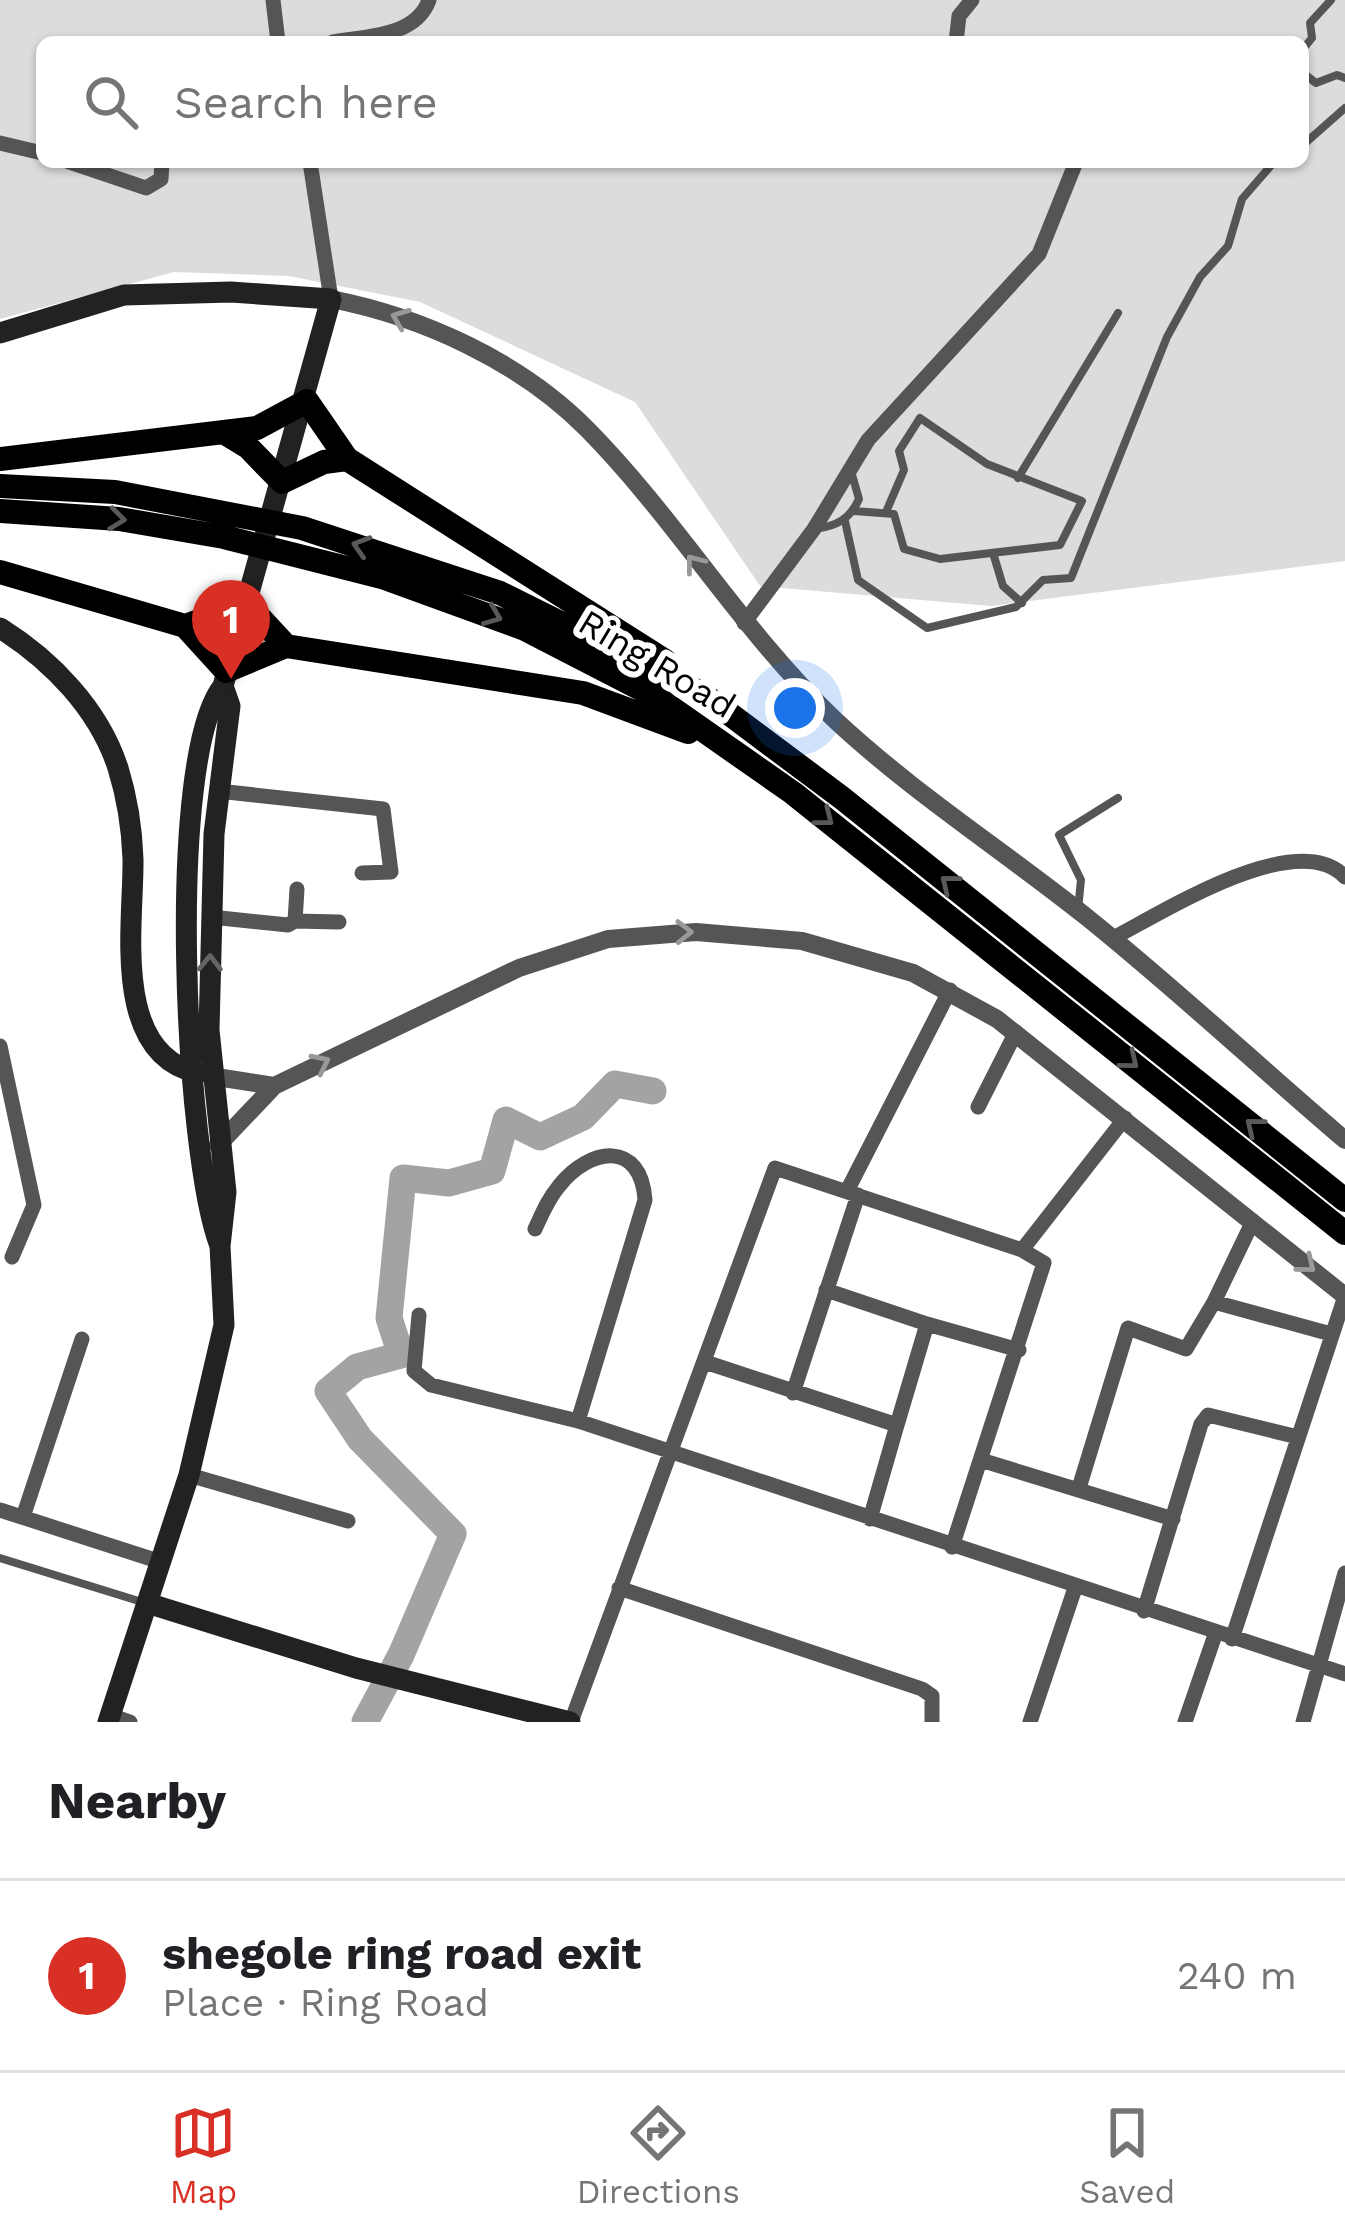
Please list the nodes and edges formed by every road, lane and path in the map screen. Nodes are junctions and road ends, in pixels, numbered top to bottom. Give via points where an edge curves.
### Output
1 (273, 0) edge
2 (429, 0) edge
3 (972, 0) edge
4 (1330, 0) edge
5 (277, 36) edge
6 (362, 36) edge
7 (957, 36) edge
8 (1309, 42) edge
9 (1309, 78) edge
10 (1345, 78) edge
11 (1345, 108) edge
12 (1309, 140) edge
13 (5, 143) edge
14 (36, 151) edge
15 (87, 168) edge
16 (162, 168) edge
17 (311, 168) edge
18 (1074, 168) edge
19 (1269, 168) edge
20 (332, 298) junction
21 (1118, 313) dead end
22 (0, 333) edge
23 (307, 401) junction
24 (225, 433) junction
25 (0, 459) edge
26 (347, 459) junction
27 (850, 470) junction
28 (1018, 478) junction
29 (0, 486) edge
30 (280, 487) junction
31 (1082, 501) junction
32 (1097, 506) junction
33 (0, 511) edge
34 (854, 511) junction
35 (886, 512) junction
36 (845, 521) junction
37 (814, 529) junction
38 (993, 553) junction
39 (0, 572) edge
40 (1022, 603) junction
41 (247, 604) junction
42 (744, 623) junction
43 (185, 626) junction
44 (0, 628) edge
45 (286, 646) junction
46 (224, 679) junction
47 (703, 694) junction
48 (741, 758) junction
49 (218, 791) junction
50 (1118, 798) dead end
51 (362, 873) dead end
52 (1345, 877) edge
53 (297, 889) dead end
54 (1078, 910) junction
55 (211, 917) junction
56 (295, 921) junction
57 (339, 922) dead end
58 (1112, 938) junction
59 (950, 991) junction
60 (1016, 1032) junction
61 (0, 1046) edge
62 (199, 1073) junction
63 (274, 1086) junction
64 (978, 1107) dead end
65 (1125, 1118) junction
66 (1345, 1141) edge
67 (218, 1145) junction
68 (853, 1193) junction
69 (1345, 1199) edge
70 (1253, 1221) junction
71 (536, 1229) dead end
72 (1345, 1233) edge
73 (220, 1246) junction
74 (1022, 1250) junction
75 (12, 1257) dead end
76 (826, 1289) junction
77 (1345, 1296) edge
78 (1214, 1302) junction
79 (419, 1315) dead end
80 (927, 1324) junction
81 (1331, 1334) junction
82 (82, 1340) dead end
83 (1019, 1350) junction
84 (705, 1362) junction
85 (793, 1393) junction
86 (578, 1421) junction
87 (897, 1424) junction
88 (1298, 1437) junction
89 (671, 1453) junction
90 (984, 1460) junction
91 (189, 1475) junction
92 (1079, 1488) junction
93 (0, 1510) edge
94 (23, 1517) junction
95 (1173, 1519) junction
96 (870, 1520) junction
97 (348, 1521) dead end
98 (952, 1547) junction
99 (0, 1558) edge
100 (161, 1562) junction
101 (1345, 1574) edge
102 (619, 1588) junction
103 (1076, 1588) junction
104 (147, 1604) junction
105 (1144, 1611) junction
106 (1224, 1635) junction
107 (1319, 1668) junction
108 (1345, 1674) edge
109 (116, 1720) edge
110 (571, 1722) edge
111 (932, 1722) edge
112 (1030, 1722) edge
113 (1184, 1722) edge
114 (1303, 1722) edge

1 - 5 street
2 - 6 street via 405,27
3 - 7 street
4 - 8 lane via 1310,23
9 - 10 lane
11 - 12 lane
13 - 14 street
15 - 16 street via 146,188
17 - 20 street
18 - 27 street via 1040,254 883,422
19 - 32 lane via 1242,199 1228,245 1167,337 1123,459
20 - 22 main road via 124,295
20 - 23 main road
42 -> 20 street via 586,429 519,375 410,321
21 - 28 lane
23 - 24 highway via 256,428
23 - 26 highway
23 - 30 main road
24 - 25 highway
24 - 30 highway via 248,447
26 - 30 highway via 324,462
26 - 47 highway via 593,613
27 - 34 lane via 858,487
27 - 37 street
28 - 31 lane
28 - 35 lane via 920,418 899,451 904,470
47 -> 29 highway, Ring Road via 500,593 302,528 115,492
30 - 41 main road
31 - 32 lane
31 - 38 lane via 1060,545
32 - 40 lane via 1071,578 1043,580
33 -> 48 highway, Ring Road via 161,526 382,577 525,629 653,695
34 - 35 lane
34 - 36 lane
35 - 38 lane via 898,517 904,549 922,558
36 - 37 lane
36 - 40 lane via 858,580 927,628
37 - 42 street
38 - 40 lane via 1003,586
39 - 43 highway
41 - 43 highway
41 - 45 highway
41 - 46 main road
42 - 54 street via 880,759
43 - 46 highway
44 - 62 main road via 80,699 118,767 131,838 135,1002 155,1041
45 - 46 highway
45 - 48 highway via 583,693
46 - 49 main road via 230,706
46 - 62 main road via 208,704 193,800
69 -> 47 highway, Ring Road
48 -> 72 highway, Ring Road
49 - 51 street via 383,809 391,872
49 - 55 main road
50 - 54 lane via 1059,835 1081,880
52 - 58 street via 1321,862 1257,868
53 - 56 street
54 - 58 street
55 - 56 street
62 -> 55 main road
56 - 57 street
58 - 66 street
59 - 60 street
63 -> 59 street via 519,968 648,933 802,941
59 - 68 street
60 - 64 street
60 - 65 street
61 - 75 street via 34,1205
62 - 63 street
62 - 67 main road
62 - 73 main road via 207,1212
63 - 67 street
65 - 70 street
65 - 74 street
67 - 73 main road via 227,1209
68 - 74 street
68 - 76 street
68 - 84 street via 770,1171
70 -> 77 street
70 - 78 street
71 - 86 street via 562,1182 582,1165 620,1156 643,1174 645,1200
73 - 91 main road via 224,1325
74 - 83 street via 1045,1272
76 - 80 street
76 - 85 street
77 - 81 street
78 - 81 street
78 - 92 street via 1186,1349 1138,1329 1122,1334
79 - 86 street via 417,1378
80 - 83 street
80 - 87 street
81 - 88 street
82 - 94 street
83 - 90 street
84 - 85 street
84 - 89 street
85 - 87 street
86 - 89 street
87 - 96 street
88 - 95 street via 1208,1415
88 - 106 street
89 - 96 street
89 - 102 street
90 - 92 street
90 - 98 street
91 - 97 street
91 - 100 main road
92 - 95 street
93 - 94 street
94 - 100 street
95 - 105 street
96 - 98 street
98 - 103 street
99 - 104 lane
100 - 104 main road
101 - 107 street
102 - 110 street
102 - 111 street via 922,1689 932,1696
103 - 105 street
103 - 112 street
104 - 109 main road
104 - 110 main road
105 - 106 street
106 - 107 street
106 - 113 street
107 - 108 street
107 - 114 street

